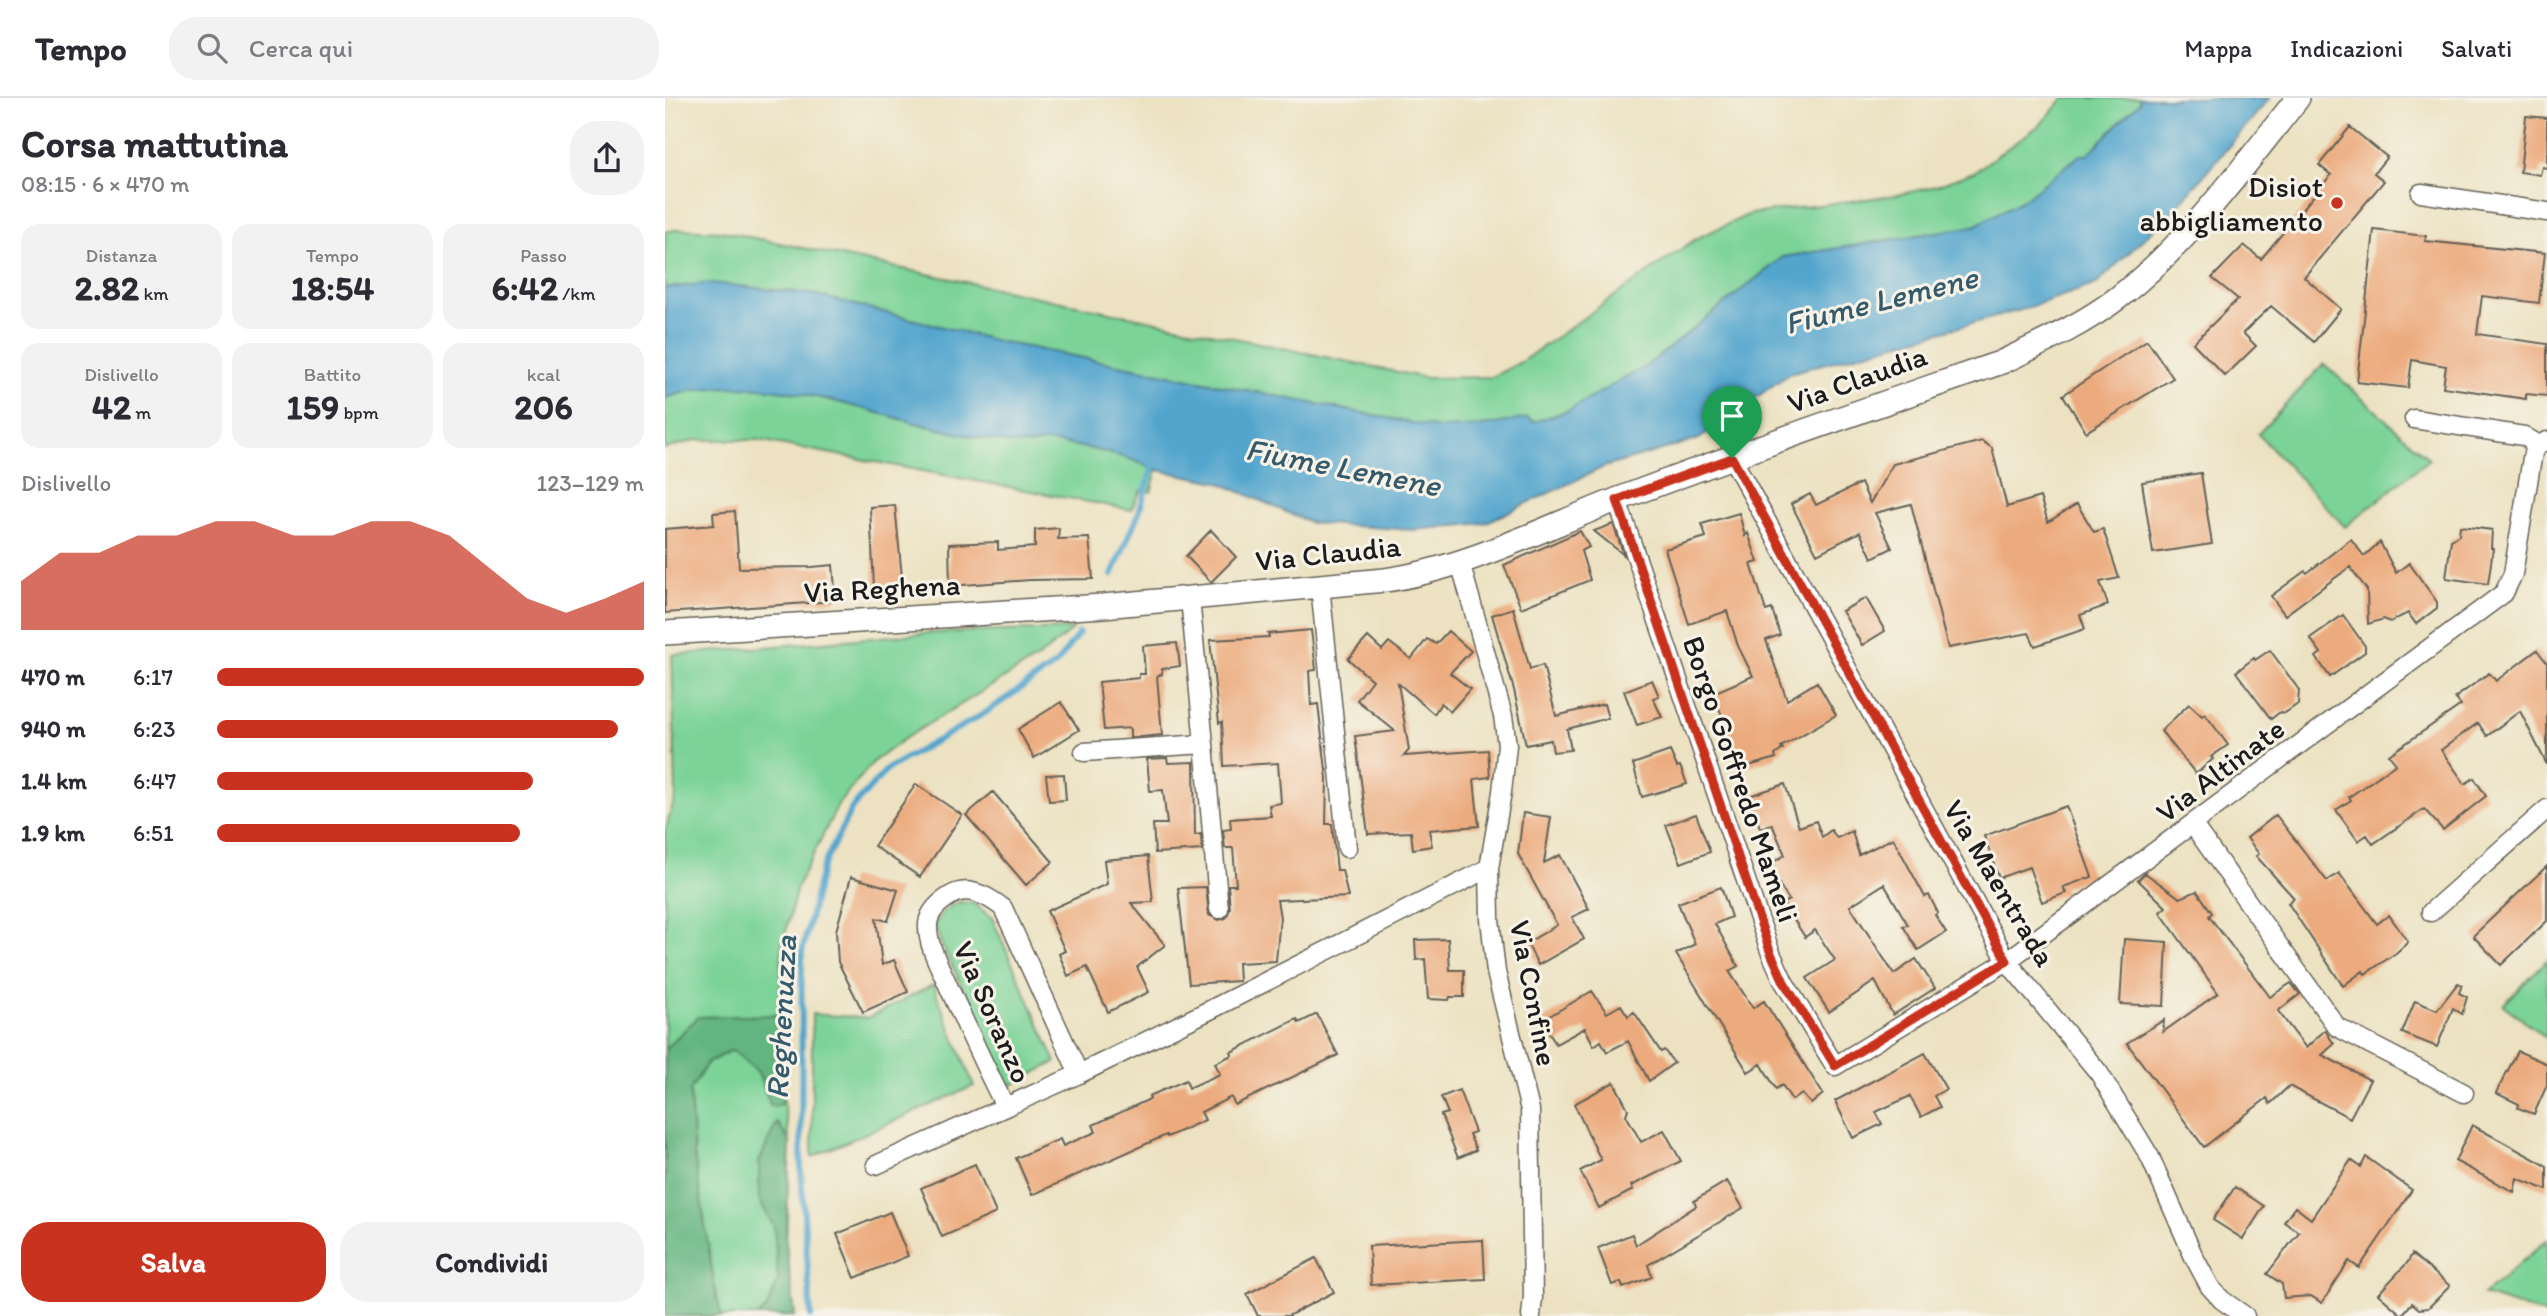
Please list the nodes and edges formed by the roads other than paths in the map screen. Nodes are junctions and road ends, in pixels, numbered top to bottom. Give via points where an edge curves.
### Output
1 (2298, 98) edge
2 (2421, 193) dead end
3 (2547, 212) edge
4 (2414, 419) dead end
5 (2543, 443) edge
6 (1732, 458) junction
7 (1617, 500) junction
8 (1460, 562) junction
9 (1321, 586) junction
10 (1190, 598) junction
11 (1103, 606) joint
12 (665, 633) edge
13 (1204, 744) junction
14 (1084, 752) dead end
15 (2547, 809) edge
16 (2193, 825) junction
17 (1347, 848) dead end
18 (1489, 868) junction
19 (1219, 909) dead end
20 (2431, 912) dead end
21 (2007, 961) junction
22 (1835, 1066) joint
23 (1079, 1073) junction
24 (2464, 1093) dead end
25 (1005, 1106) junction
26 (876, 1165) dead end
27 (1531, 1316) edge
28 (2245, 1316) edge

1 - 6 street, Via Claudia via 2176,245 2133,285 2086,319 2002,362
2 - 3 street
4 - 5 street
5 - 16 street, Via Altinate via 2534,449 2513,574 2504,593
6 - 7 street, Via Claudia
6 - 21 street, Via Maentrada
7 - 8 street, Via Claudia
7 - 22 street, Borgo Goffredo Mameli via 1770,951
8 - 9 street, Via Claudia via 1413,576
8 - 18 street, Via Confine via 1507,744
9 - 10 street, Via Claudia
9 - 17 street
10 - 11 street, Via Claudia
10 - 13 street
11 - 12 street, Via Reghena
13 - 14 street
13 - 19 street
15 - 20 street
16 - 21 street, Via Altinate
16 - 24 street via 2337,1027
18 - 23 street, Via Soranzo
18 - 27 street, Via Confine via 1496,972 1530,1110
21 - 22 street, Via Altinate
21 - 28 street, Via Maentrada via 2099,1073 2134,1126 2210,1287
23 - 25 street, Via Soranzo
23 - 25 street, Via Soranzo via 1003,908 989,897 968,891 952,894 933,910 928,924 931,945
25 - 26 street, Via Soranzo

